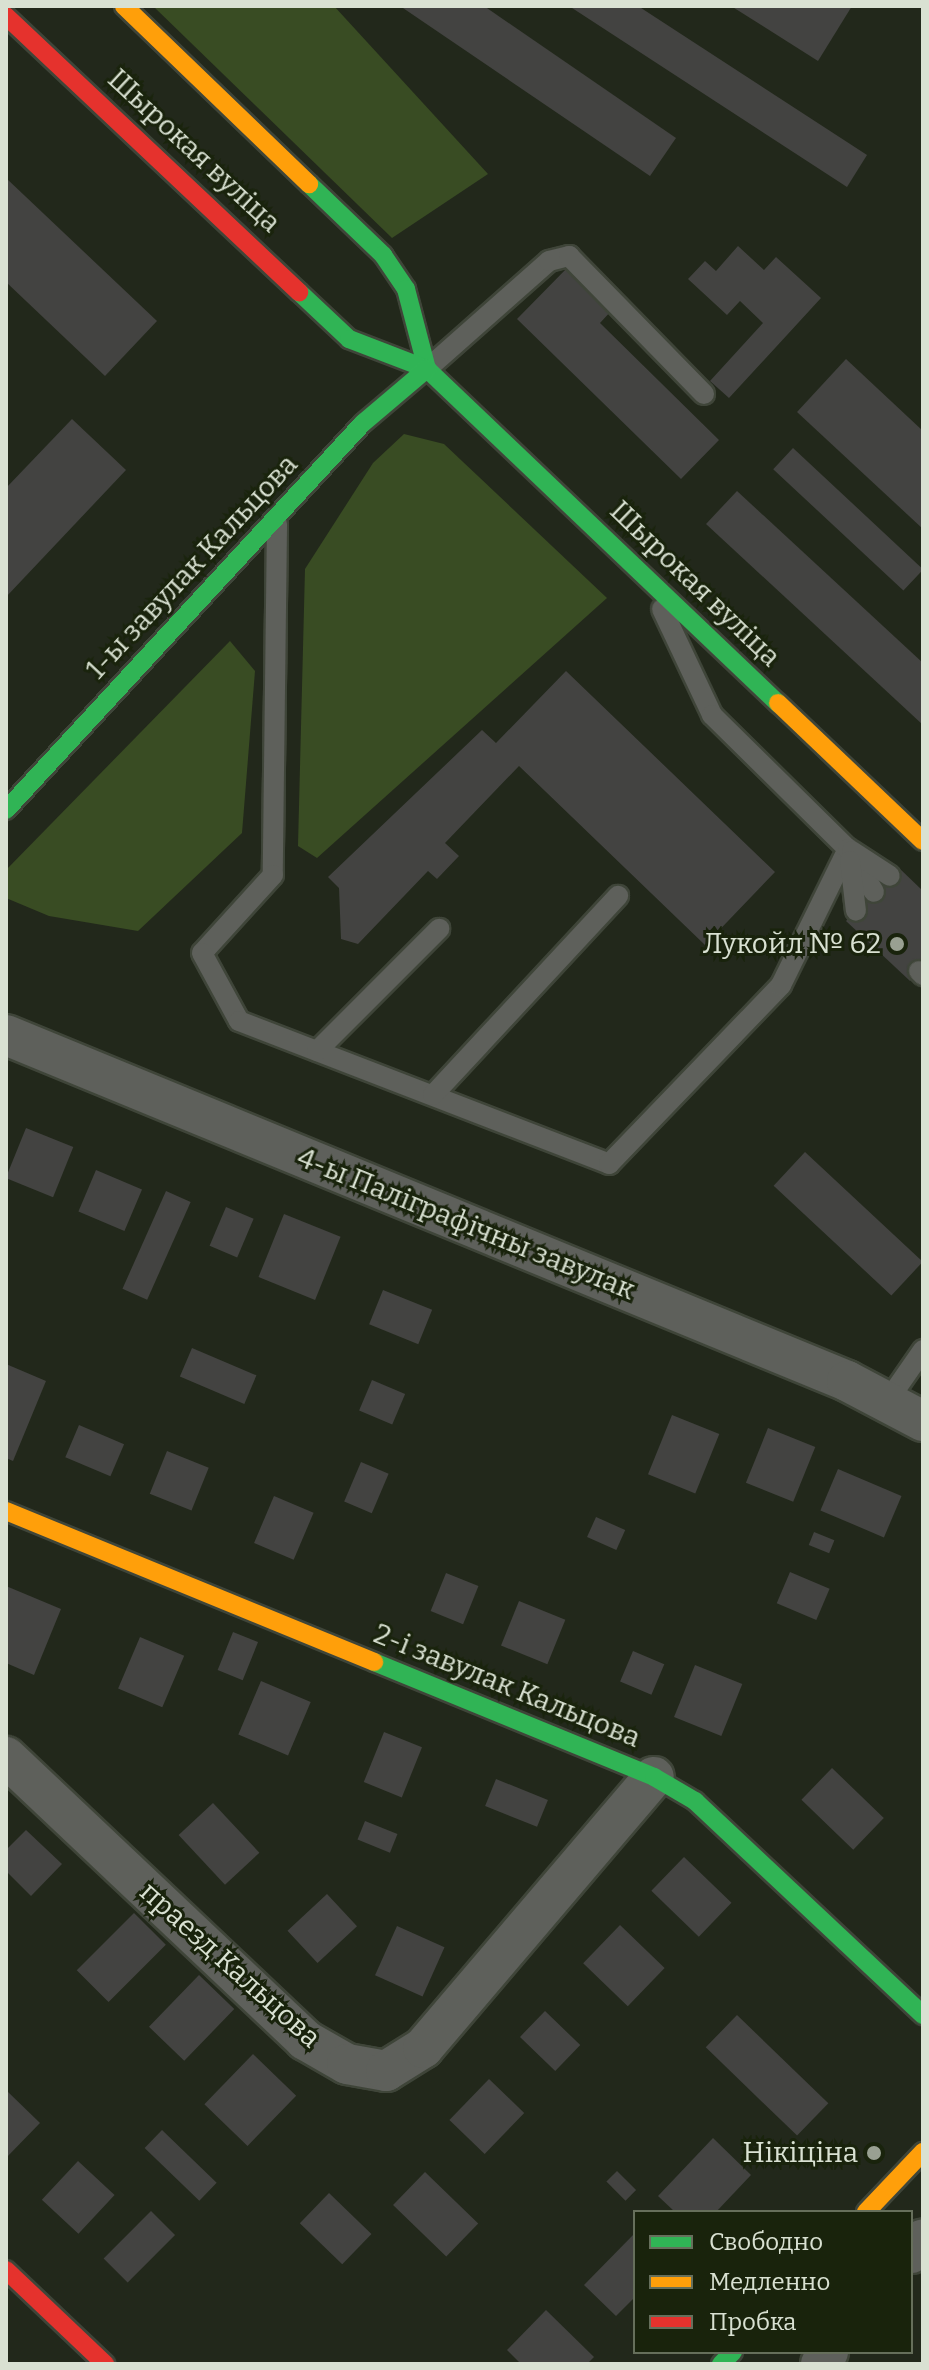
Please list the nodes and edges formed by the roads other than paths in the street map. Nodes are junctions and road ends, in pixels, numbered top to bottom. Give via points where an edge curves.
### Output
1 (124, 6) edge
2 (6, 16) edge
3 (427, 369) junction
4 (704, 394) dead end
5 (277, 516) junction
6 (647, 577) junction
7 (6, 810) edge
8 (923, 841) edge
9 (848, 849) junction
10 (890, 876) dead end
11 (874, 892) dead end
12 (618, 896) dead end
13 (856, 911) dead end
14 (439, 929) dead end
15 (6, 1035) edge
16 (317, 1051) junction
17 (433, 1095) junction
18 (923, 1350) edge
19 (889, 1399) junction
20 (923, 1421) edge
21 (6, 1511) edge
22 (6, 1757) edge
23 (654, 1777) junction
24 (923, 2015) edge
25 (923, 2152) edge
26 (868, 2210) edge
27 (14, 2276) edge
28 (6, 2301) edge
29 (105, 2364) edge

1 - 3 main road, Шырокая вуліца via 383,255 406,289
2 - 3 main road, Шырокая вуліца via 349,339
3 - 4 lane via 549,261 569,256
3 - 5 main road, 1-ы завулак Кальцова via 363,423
3 - 6 main road, Шырокая вуліца
5 - 7 main road, 1-ы завулак Кальцова
5 - 16 lane via 273,875 202,953 239,1021
6 - 8 main road, Шырокая вуліца
6 - 9 lane via 712,715
9 - 10 lane
9 - 11 lane
9 - 13 lane
9 - 17 lane via 781,985 609,1164
12 - 17 lane
14 - 16 lane
15 - 19 street, 4-ы Паліграфічны завулак
16 - 17 lane
18 - 19 lane
19 - 20 street, 4-ы Паліграфічны завулак
21 - 23 main road, 2-і завулак Кальцова
22 - 23 street, праезд Кальцова via 305,2040 347,2064 386,2071 423,2048
23 - 24 main road, 2-і завулак Кальцова via 695,1801
25 - 26 main road
27 - 28 lane
27 - 29 main road

